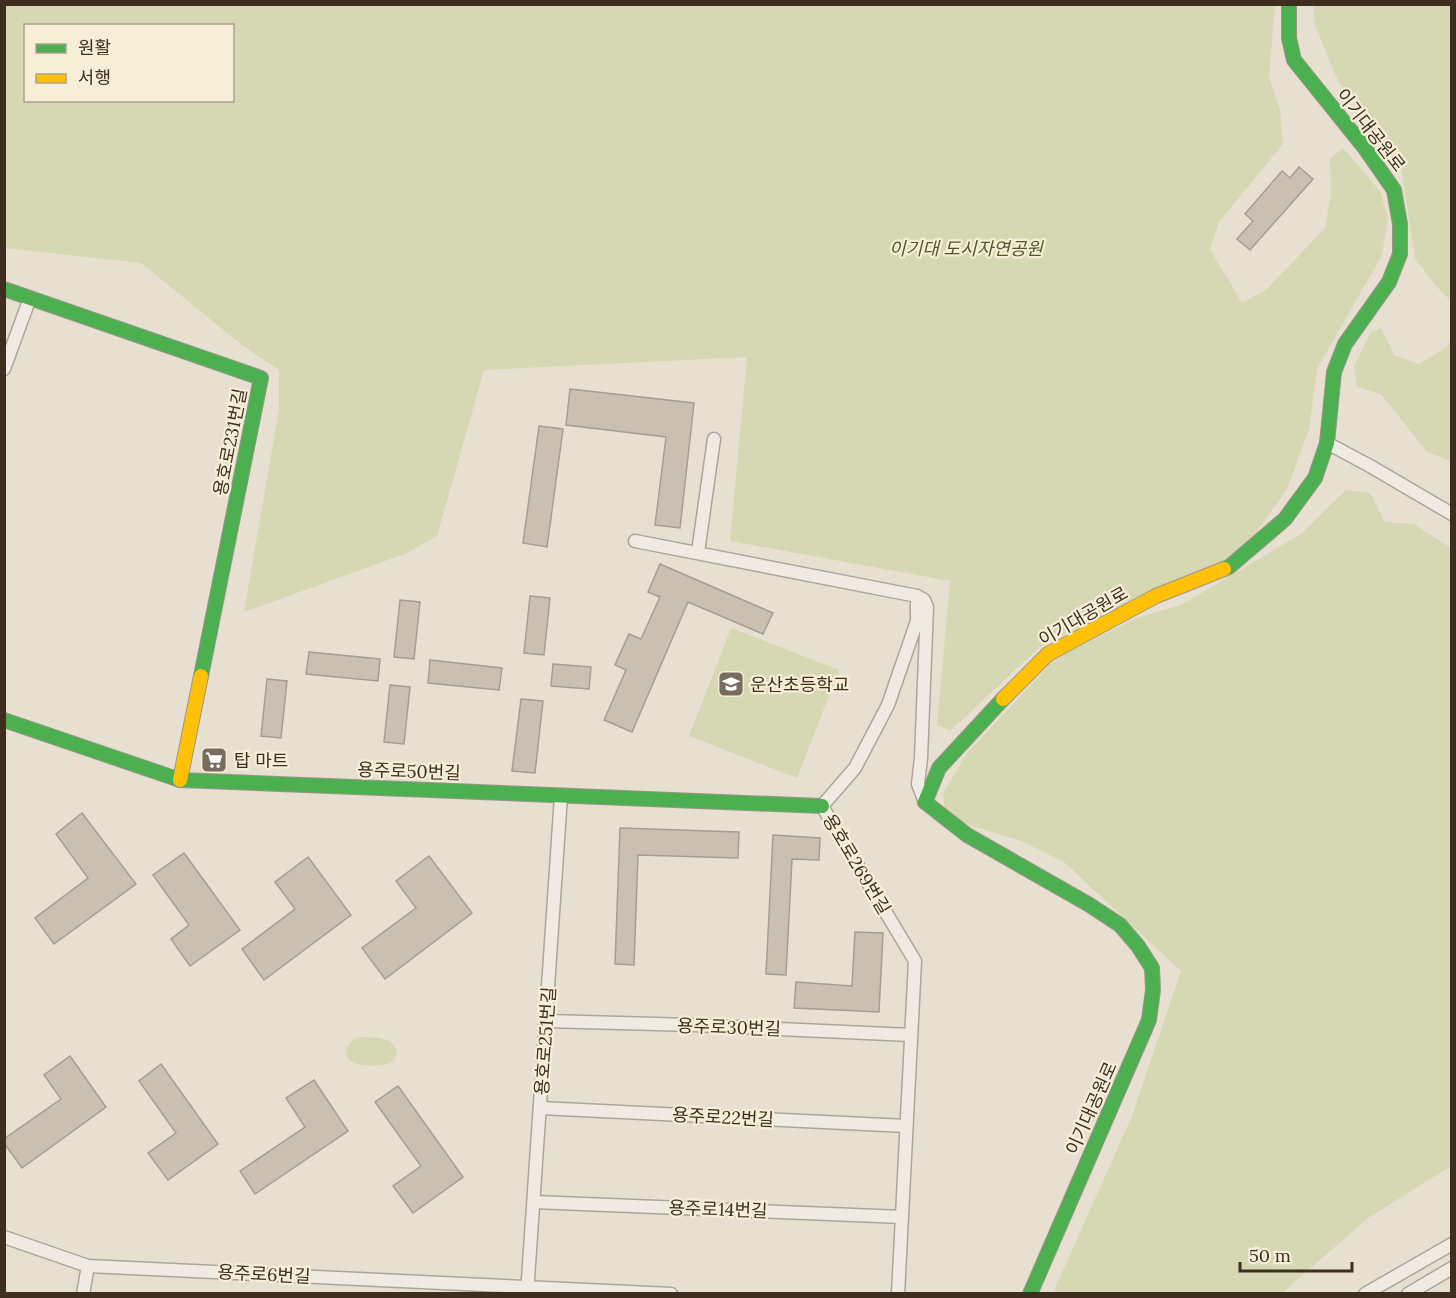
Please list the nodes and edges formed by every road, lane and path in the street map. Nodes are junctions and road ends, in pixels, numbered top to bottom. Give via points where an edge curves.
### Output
1 (1289, 4) edge
2 (4, 289) edge
3 (30, 298) junction
4 (4, 369) edge
5 (714, 440) dead end
6 (1327, 443) junction
7 (1452, 514) edge
8 (635, 541) dead end
9 (698, 552) junction
10 (917, 596) junction
11 (4, 720) edge
12 (180, 780) junction
13 (561, 795) junction
14 (925, 802) junction
15 (822, 806) junction
16 (546, 1021) junction
17 (911, 1035) junction
18 (540, 1108) junction
19 (906, 1126) junction
20 (534, 1202) junction
21 (902, 1217) junction
22 (4, 1237) edge
23 (1452, 1244) edge
24 (88, 1266) junction
25 (1452, 1268) edge
26 (528, 1290) edge
27 (83, 1293) edge
28 (671, 1293) edge
29 (898, 1293) edge
30 (1030, 1293) edge
31 (1365, 1293) edge
32 (1408, 1293) edge

1 - 6 street, 이기대공원로 via 1289,38 1294,60 1394,190 1400,224 1400,254 1389,282 1345,344 1334,372
2 - 3 street, 용호로231번길
3 - 4 street
3 - 12 street, 용호로231번길 via 261,378
5 - 9 street
6 - 7 street
6 - 14 street, 이기대공원로 via 1315,478 1285,519 1254,547 1229,567 1156,596 1048,654 939,768
8 - 9 street
9 - 10 street
10 - 14 street via 927,607 918,784
10 - 15 street, 용호로269번길 via 917,621 888,705 855,768
11 - 12 street, 용주로50번길
12 - 13 street, 용주로50번길
13 - 15 street, 용주로50번길
13 - 16 street, 용호로251번길
14 - 30 street, 이기대공원로 via 967,835 1120,926 1152,968 1149,1020
15 - 17 street, 용호로269번길 via 915,961
16 - 17 street, 용주로30번길
16 - 18 street, 용호로251번길
17 - 19 street, 용호로269번길
18 - 19 street, 용주로22번길
18 - 20 street, 용호로251번길
19 - 21 street, 용호로269번길
20 - 21 street, 용주로14번길
20 - 26 street, 용호로251번길
21 - 29 street, 용호로269번길
22 - 24 street, 용주로6번길
23 - 31 street
24 - 26 street, 용주로6번길
24 - 27 street
25 - 32 street
26 - 28 street

